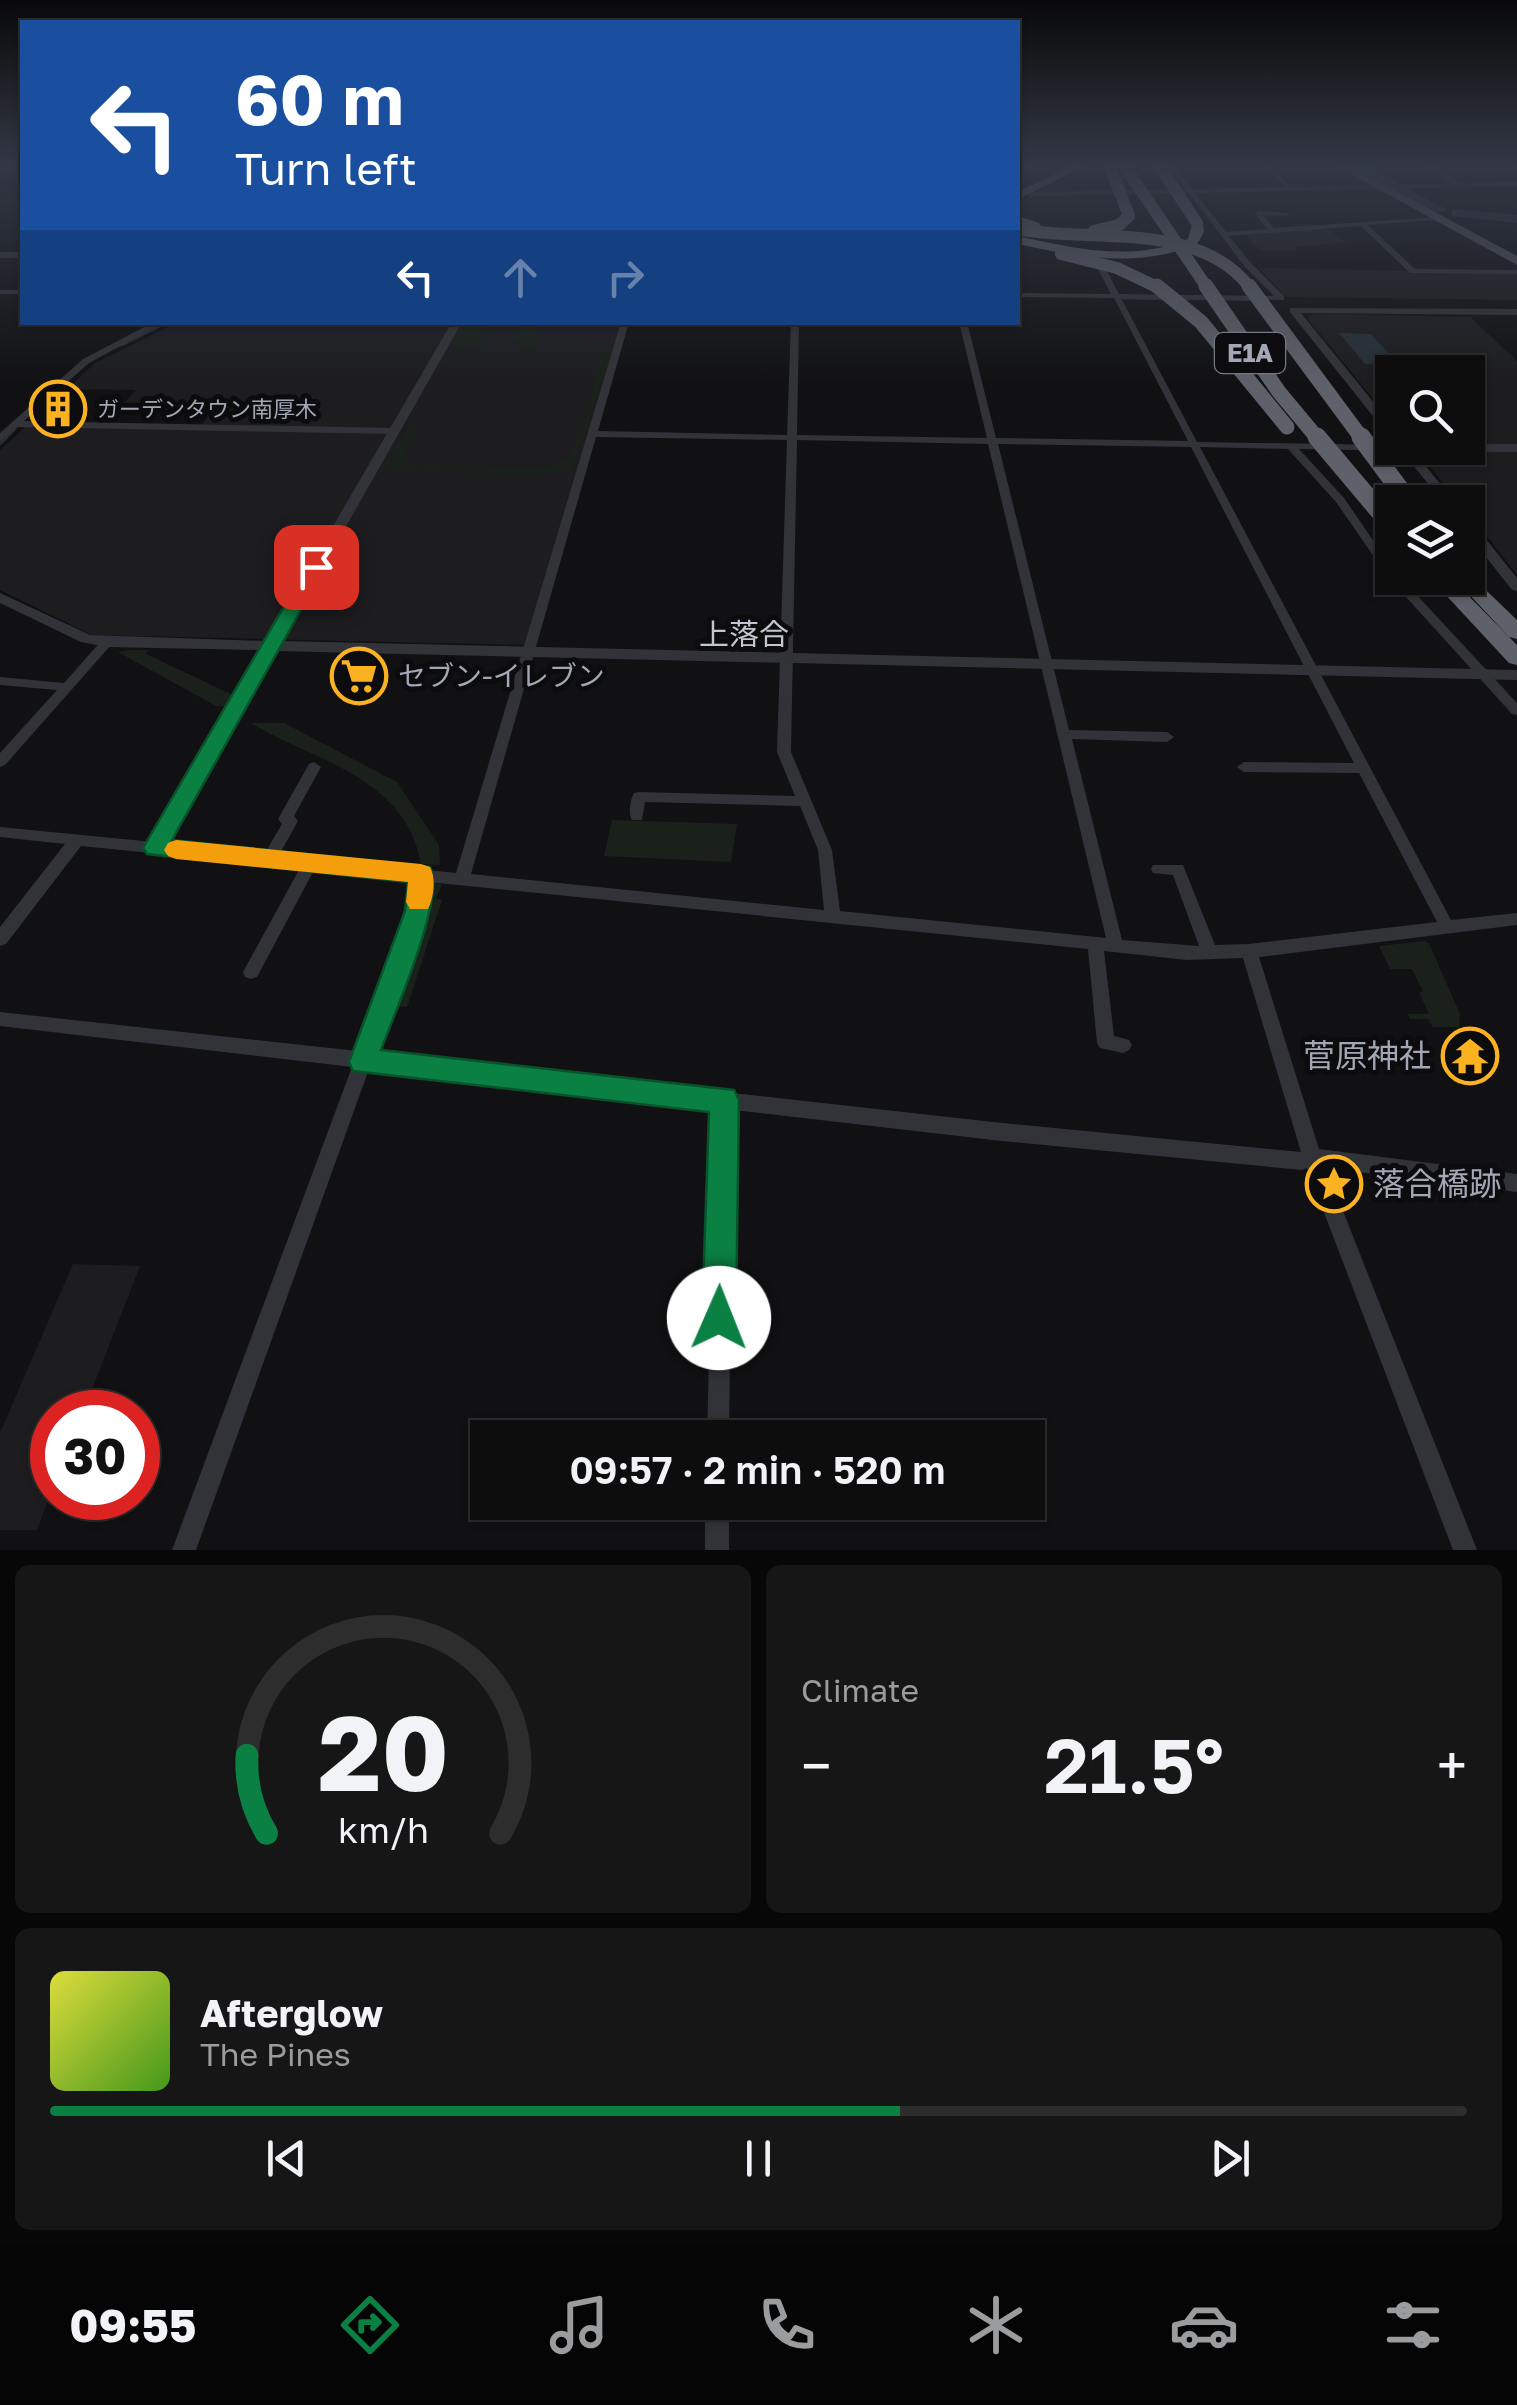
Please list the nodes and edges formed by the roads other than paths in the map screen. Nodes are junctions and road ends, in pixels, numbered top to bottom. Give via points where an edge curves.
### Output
1 (1034, 239) edge
2 (1046, 239) edge
3 (1127, 239) edge
4 (1173, 239) edge
5 (1186, 239) edge
6 (1194, 239) edge
7 (1227, 239) edge
8 (1379, 239) edge
9 (1477, 239) edge
10 (1517, 261) edge
11 (1102, 268) dead end
12 (1517, 272) edge
13 (1020, 294) edge
14 (1118, 297) junction
15 (1281, 298) junction
16 (1292, 310) junction
17 (1517, 312) edge
18 (155, 325) edge
19 (455, 325) edge
20 (624, 325) edge
21 (794, 325) edge
22 (964, 325) edge
23 (1375, 411) edge
24 (20, 424) junction
25 (395, 430) junction
26 (592, 434) junction
27 (0, 438) edge
28 (791, 438) junction
29 (992, 441) junction
30 (1194, 445) junction
31 (1291, 446) junction
32 (1375, 447) edge
33 (1485, 448) edge
34 (1517, 448) edge
35 (1420, 465) edge
36 (1378, 485) edge
37 (1396, 485) edge
38 (1435, 485) edge
39 (1375, 509) edge
40 (1375, 514) edge
41 (1485, 548) edge
42 (1375, 549) edge
43 (1517, 588) edge
44 (1485, 589) edge
45 (1411, 595) edge
46 (1467, 595) edge
47 (1471, 595) edge
48 (0, 597) edge
49 (1517, 623) edge
50 (1517, 632) edge
51 (106, 642) junction
52 (270, 646) junction
53 (529, 653) junction
54 (1517, 658) edge
55 (785, 660) junction
56 (1048, 666) junction
57 (1312, 671) junction
58 (1482, 675) junction
59 (1517, 675) edge
60 (0, 682) edge
61 (66, 687) junction
62 (1517, 711) edge
63 (1065, 734) junction
64 (1167, 737) dead end
65 (0, 762) edge
66 (1244, 766) dead end
67 (1364, 768) junction
68 (289, 780) dead end
69 (803, 801) junction
70 (636, 816) dead end
71 (0, 832) edge
72 (76, 840) junction
73 (155, 848) junction
74 (269, 859) junction
75 (310, 863) junction
76 (1158, 869) dead end
77 (421, 874) junction
78 (462, 878) junction
79 (833, 917) junction
80 (1517, 919) edge
81 (1447, 927) junction
82 (0, 939) edge
83 (1095, 945) junction
84 (1116, 947) junction
85 (1249, 951) junction
86 (1209, 952) junction
87 (251, 972) dead end
88 (0, 1019) edge
89 (1087, 1040) dead end
90 (363, 1062) junction
91 (724, 1100) junction
92 (1312, 1158) junction
93 (1517, 1183) edge
94 (718, 1420) edge
95 (717, 1520) edge
96 (184, 1550) edge
97 (717, 1550) edge
98 (1464, 1550) edge

1 - 40 highway, bridge via 1127,272 1178,301 1296,438
2 - 6 highway, bridge via 1092,253 1148,254
3 - 37 highway, bridge via 1166,242 1234,266
4 - 39 highway, E1A, bridge via 1278,392
5 - 36 highway, E1A via 1262,347
7 - 15 street
8 - 12 street via 1413,271
9 - 10 main road
11 - 14 street
13 - 14 street
14 - 15 street
14 - 30 street
15 - 16 street
16 - 17 street
16 - 23 street
18 - 24 street via 86,361
19 - 25 street
20 - 26 street
21 - 28 street
22 - 29 street
24 - 25 street
24 - 27 street
25 - 52 street
26 - 28 street
26 - 53 street
28 - 29 street
28 - 55 street
29 - 30 street
29 - 56 street
30 - 31 street
30 - 57 street
31 - 32 street
31 - 42 street
33 - 34 street
35 - 38 street
41 - 43 street
44 - 49 highway
45 - 58 street
46 - 54 highway
47 - 50 highway
48 - 51 street via 86,639
51 - 52 street
51 - 61 street
52 - 53 street
52 - 73 street
53 - 55 street
53 - 78 street
55 - 56 street
55 - 69 street via 784,752
56 - 57 street
56 - 63 street
57 - 58 street
57 - 67 street
58 - 59 street
58 - 62 street
60 - 61 street
61 - 65 street
63 - 64 street
63 - 84 street
66 - 67 street
67 - 81 street
68 - 74 street via 310,774
69 - 70 street via 640,797
69 - 79 street via 824,850
71 - 72 street
72 - 73 street
72 - 82 street
73 - 74 street
74 - 75 street
75 - 77 street
75 - 87 street via 264,933
76 - 86 street via 1184,868
77 - 78 street
77 - 90 street via 418,911
78 - 79 street
79 - 83 street
80 - 81 street
81 - 85 street
83 - 84 street
83 - 89 street via 1115,1044
84 - 86 street
85 - 86 street
85 - 92 street
88 - 90 street
90 - 91 street
90 - 96 street
91 - 92 street
91 - 94 street
92 - 93 street
92 - 98 street
95 - 97 street

